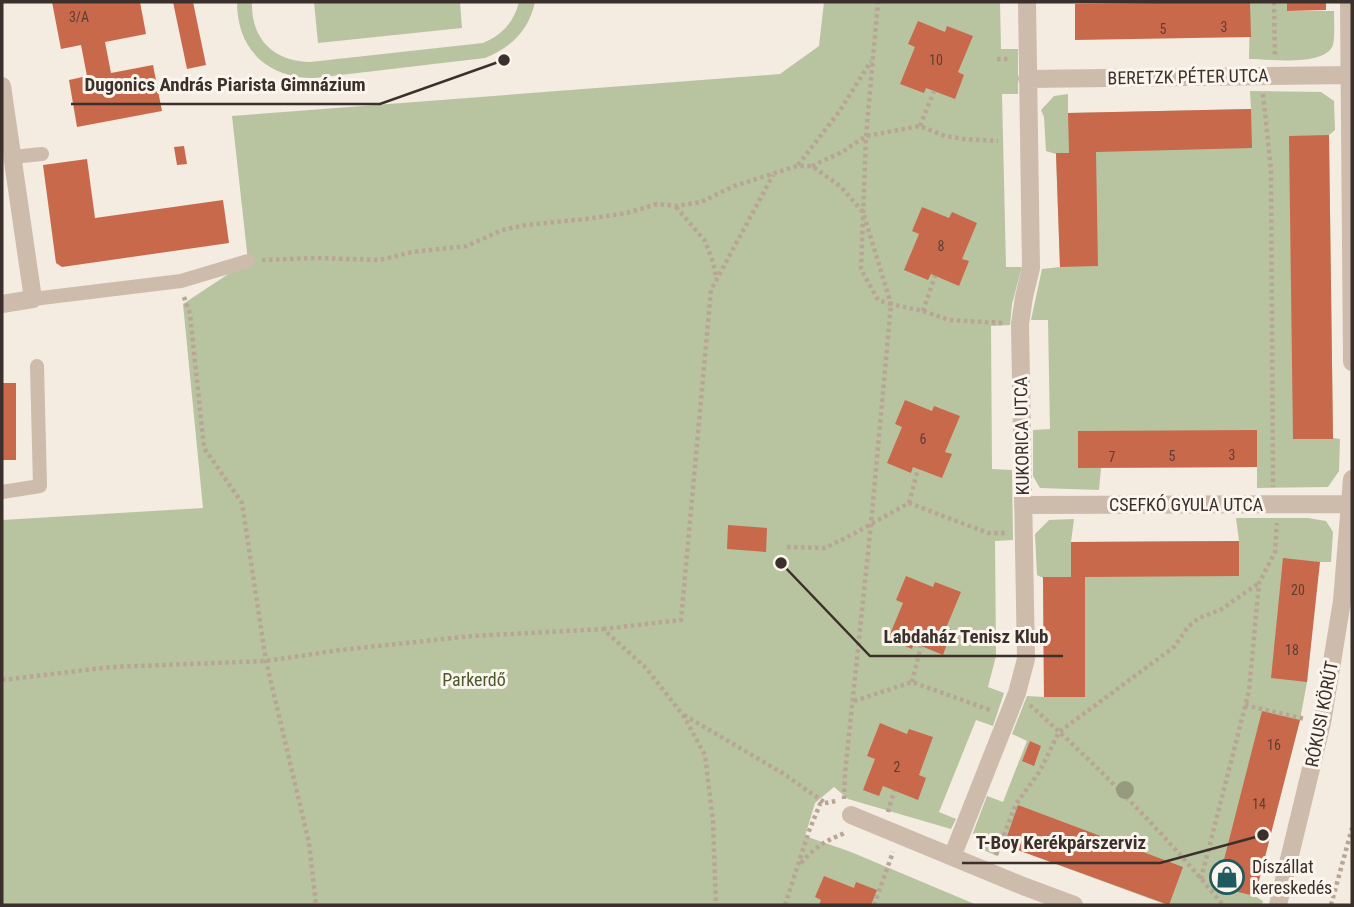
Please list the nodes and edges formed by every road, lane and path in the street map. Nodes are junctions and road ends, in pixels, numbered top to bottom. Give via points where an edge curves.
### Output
1 (878, 2) edge
2 (1027, 2) edge
3 (1275, 2) edge
4 (1349, 2) edge
5 (872, 60) junction
6 (1349, 75) junction
7 (1268, 76) junction
8 (1027, 79) junction
9 (2, 86) edge
10 (934, 90) dead end
11 (920, 126) junction
12 (866, 136) junction
13 (998, 141) dead end
14 (42, 154) dead end
15 (12, 157) junction
16 (797, 166) junction
17 (812, 166) junction
18 (774, 174) junction
19 (676, 206) junction
20 (863, 212) junction
21 (248, 261) joint
22 (935, 276) dead end
23 (716, 279) junction
24 (181, 281) junction
25 (33, 299) junction
26 (2, 304) edge
27 (891, 304) junction
28 (923, 311) junction
29 (1020, 324) junction
30 (1352, 362) edge
31 (37, 366) dead end
32 (918, 469) dead end
33 (1352, 479) edge
34 (2, 492) edge
35 (909, 503) junction
36 (1350, 504) junction
37 (1023, 505) junction
38 (1278, 505) junction
39 (871, 524) junction
40 (1023, 532) junction
41 (787, 547) dead end
42 (1259, 583) junction
43 (603, 629) junction
44 (920, 646) dead end
45 (266, 661) junction
46 (2, 680) edge
47 (912, 681) junction
48 (1017, 693) junction
49 (854, 701) junction
50 (1245, 705) junction
51 (683, 715) junction
52 (1008, 715) junction
53 (1322, 723) junction
54 (1059, 732) junction
55 (894, 791) dead end
56 (825, 803) junction
57 (887, 817) dead end
58 (857, 818) joint
59 (1352, 828) edge
60 (900, 835) junction
61 (952, 857) junction
62 (798, 866) junction
63 (989, 872) junction
64 (1202, 878) junction
65 (316, 905) edge
66 (716, 905) edge
67 (785, 905) edge
68 (874, 905) edge
69 (1074, 905) edge
70 (1223, 905) edge
71 (1278, 905) edge
72 (1331, 905) edge

1 - 5 path
2 - 8 street, KUKORICA UTCA
3 - 7 path
4 - 6 street
5 - 12 path
5 - 16 path
6 - 7 street, BERETZK PÉTER UTCA
6 - 30 street
7 - 8 street, BERETZK PÉTER UTCA
7 - 38 path via 1272,486
8 - 29 street, KUKORICA UTCA via 1031,268
9 - 15 street
10 - 11 path
11 - 12 path
11 - 13 path via 945,136
12 - 17 path
12 - 20 path
14 - 15 lane
15 - 25 street
16 - 17 path
16 - 18 path
17 - 20 path via 840,186
18 - 19 path via 702,202
18 - 23 path
19 - 21 path via 657,204 627,213 526,225 467,246 380,260
19 - 23 path via 705,240
20 - 27 path
20 - 27 path via 861,270 878,300
21 - 24 lane
22 - 28 path
23 - 43 path via 711,290 681,620
24 - 25 lane
24 - 45 path via 190,314 204,449 242,503
25 - 26 street
27 - 28 path
27 - 39 path
28 - 29 path via 949,320
29 - 37 street, KUKORICA UTCA
31 - 34 lane via 40,486
32 - 35 path
33 - 36 street, RÓKUSI KÖRÚT
35 - 39 path
35 - 40 path via 988,533
36 - 38 street, CSEFKÓ GYULA UTCA
36 - 53 street, RÓKUSI KÖRÚT via 1342,601
37 - 38 street, CSEFKÓ GYULA UTCA
37 - 40 street, KUKORICA UTCA
38 - 42 path via 1275,552
39 - 41 path via 825,548
39 - 49 path
40 - 48 street, KUKORICA UTCA via 1026,659
42 - 50 path
42 - 54 path via 1220,610 1199,618 1174,648
43 - 45 path via 472,636
43 - 51 path via 646,668
44 - 47 path
45 - 46 path via 111,667
45 - 65 path via 309,844
47 - 49 path
47 - 52 path
48 - 52 street, KUKORICA UTCA
48 - 54 path
49 - 56 path via 844,800
50 - 53 path
50 - 64 path
51 - 56 path
51 - 66 path via 705,755
52 - 61 street, KUKORICA UTCA
53 - 71 street, RÓKUSI KÖRÚT
54 - 63 path via 1040,771 1016,804
54 - 64 path
55 - 57 path
56 - 62 path via 820,804
58 - 60 street
58 - 62 path
59 - 72 path
60 - 61 street
60 - 68 path
61 - 63 street
62 - 67 path
63 - 69 street
64 - 70 path

